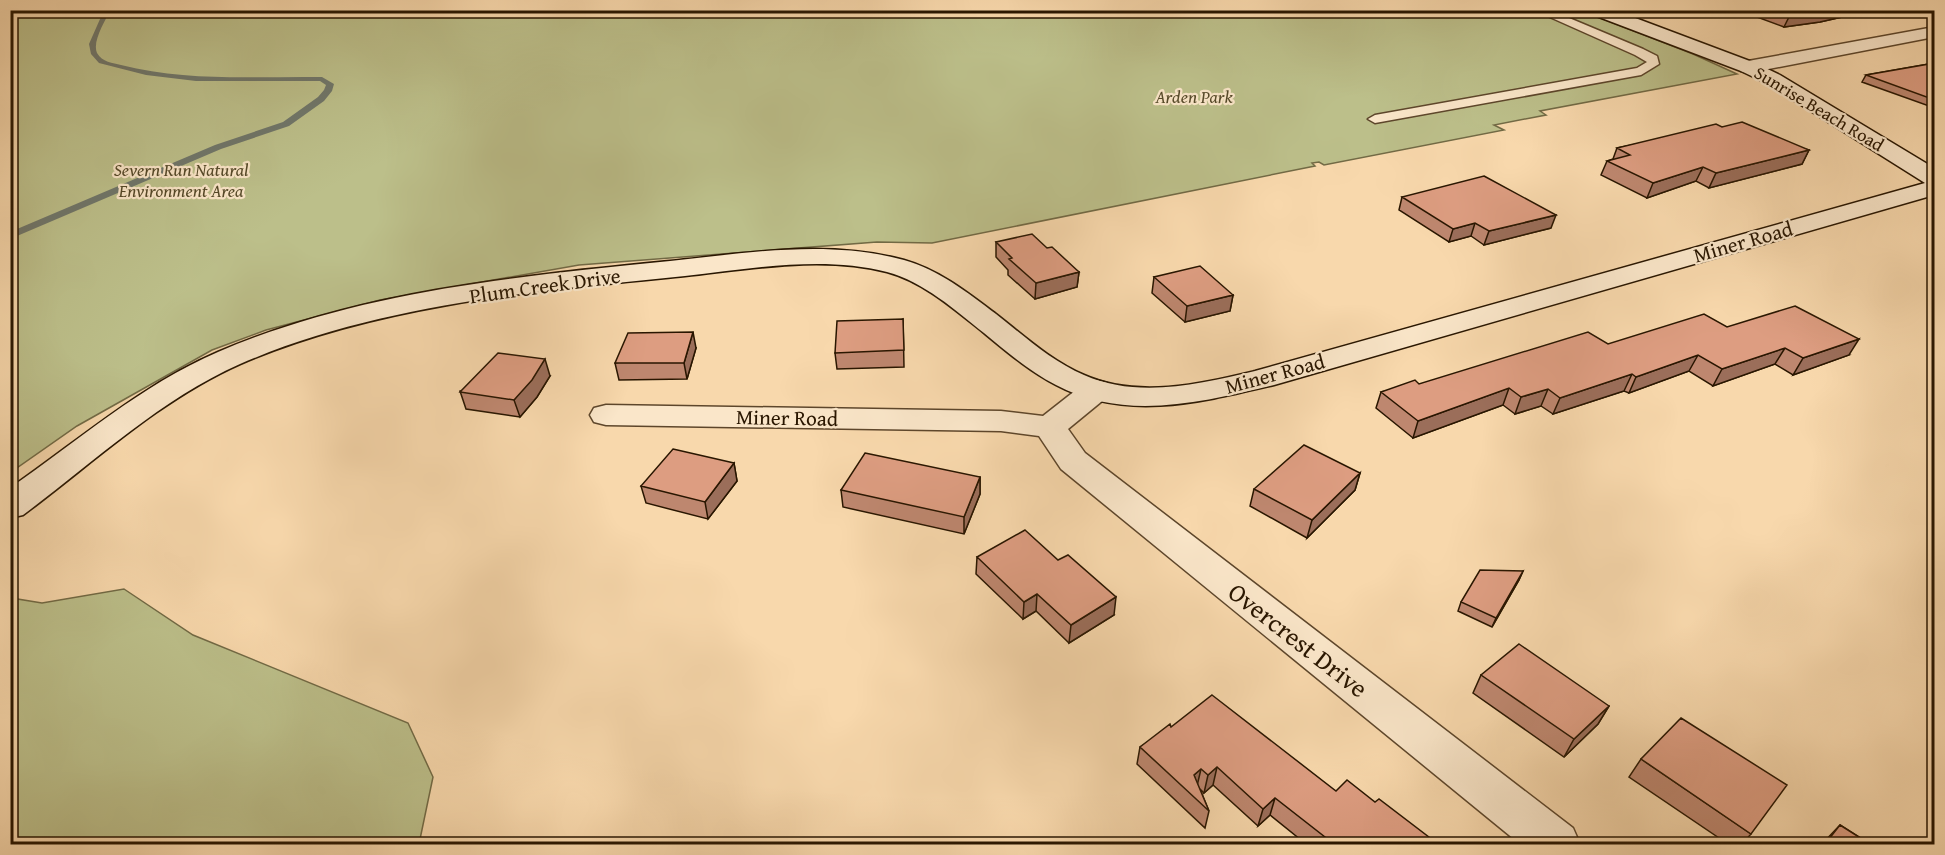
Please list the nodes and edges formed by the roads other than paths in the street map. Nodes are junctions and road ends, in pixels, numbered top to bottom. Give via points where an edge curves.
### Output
1 (1566, 10) edge
2 (1597, 10) edge
3 (1543, 12) edge
4 (1935, 32) edge
5 (1748, 67) junction
6 (1375, 119) dead end
7 (1935, 178) edge
8 (1935, 188) edge
9 (1096, 390) junction
10 (606, 415) dead end
11 (1050, 427) junction
12 (10, 506) edge
13 (1556, 844) edge

1 - 3 lane
2 - 5 street, Sunrise Beach Road
3 - 6 lane via 1639,52 1653,59 1653,64 1641,71
4 - 5 street
5 - 7 street, Sunrise Beach Road
8 - 9 street, Miner Road via 1198,394 1159,398
9 - 11 street
9 - 12 street, Plum Creek Drive via 1071,381 946,290 897,266 848,258 803,258 663,270 450,298 284,338 229,358 160,396
10 - 11 street, Miner Road via 1001,421
11 - 13 street, Overcrest Drive via 1072,461

